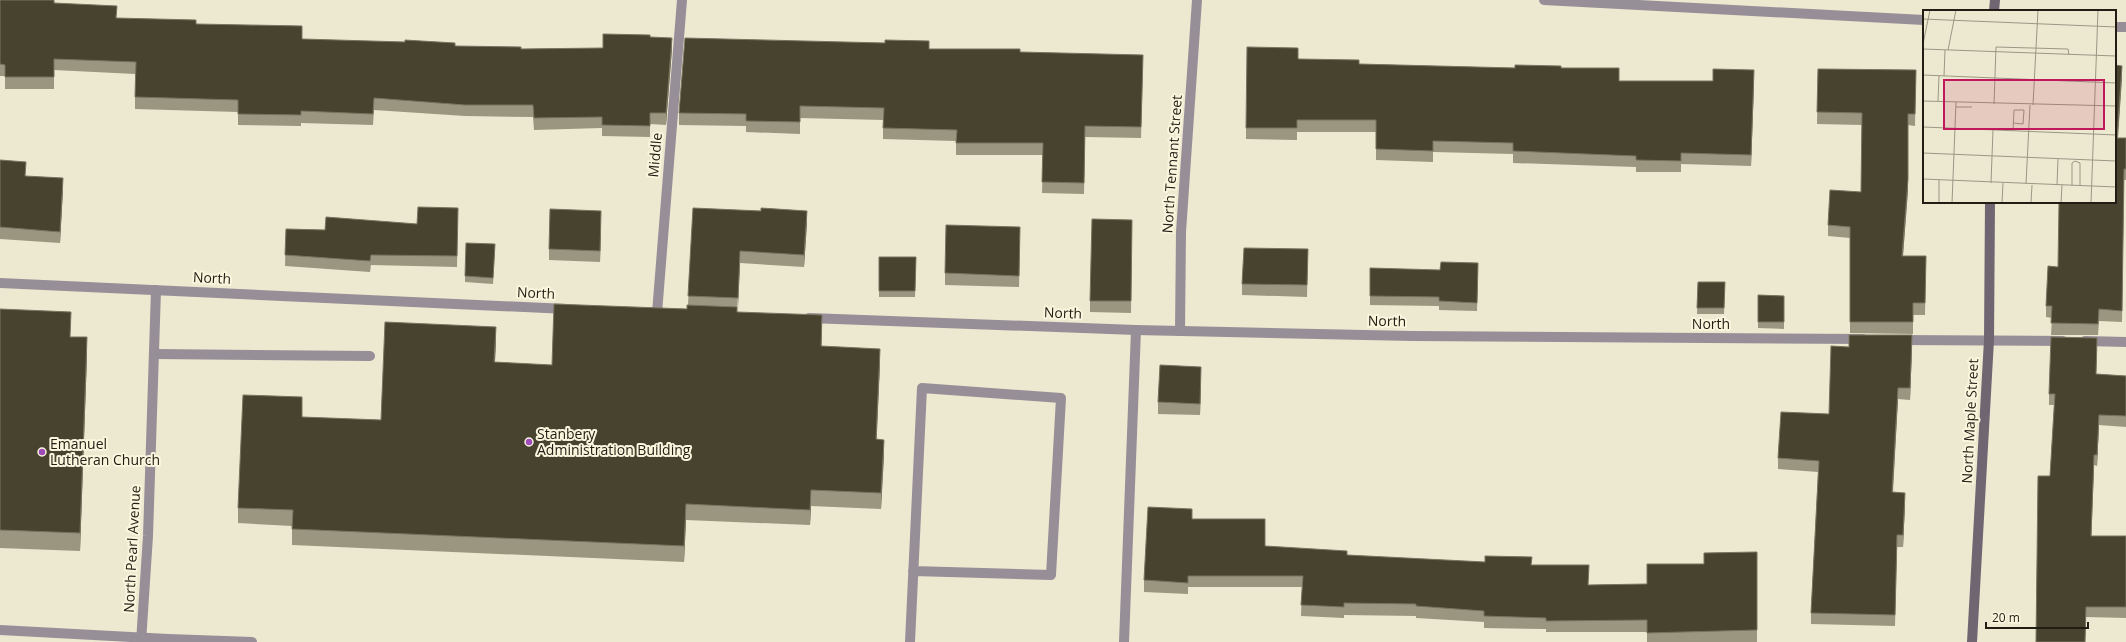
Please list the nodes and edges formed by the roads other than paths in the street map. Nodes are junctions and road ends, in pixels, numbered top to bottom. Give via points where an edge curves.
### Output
1 (682, 0) edge
2 (1197, 0) edge
3 (1544, 0) edge
4 (1995, 0) edge
5 (1994, 10) edge
6 (1923, 20) edge
7 (1990, 203) edge
8 (0, 283) edge
9 (156, 290) junction
10 (577, 309) edge
11 (657, 313) edge
12 (800, 318) edge
13 (1136, 330) junction
14 (1180, 331) junction
15 (1872, 339) edge
16 (1887, 340) edge
17 (1988, 340) junction
18 (2126, 342) edge
19 (154, 354) junction
20 (370, 356) dead end
21 (913, 571) junction
22 (0, 630) edge
23 (141, 640) edge
24 (252, 642) edge
25 (910, 642) edge
26 (1124, 642) edge
27 (1972, 642) edge

1 - 11 street, Middle
2 - 14 street, North Tennant Street via 1181,232
3 - 6 street
4 - 5 street
7 - 17 street, North Maple Street
8 - 9 street, North
9 - 10 street, North
9 - 19 street, North Pearl Avenue
12 - 13 street, North
13 - 14 street, North
13 - 26 street
14 - 15 street, North via 1420,336
16 - 17 street
17 - 18 street
17 - 27 street, North Maple Street
19 - 20 street
19 - 23 street, North Pearl Avenue via 148,536
21 - 21 street via 922,388 1061,398 1051,575
21 - 25 street
22 - 23 street
23 - 24 street

